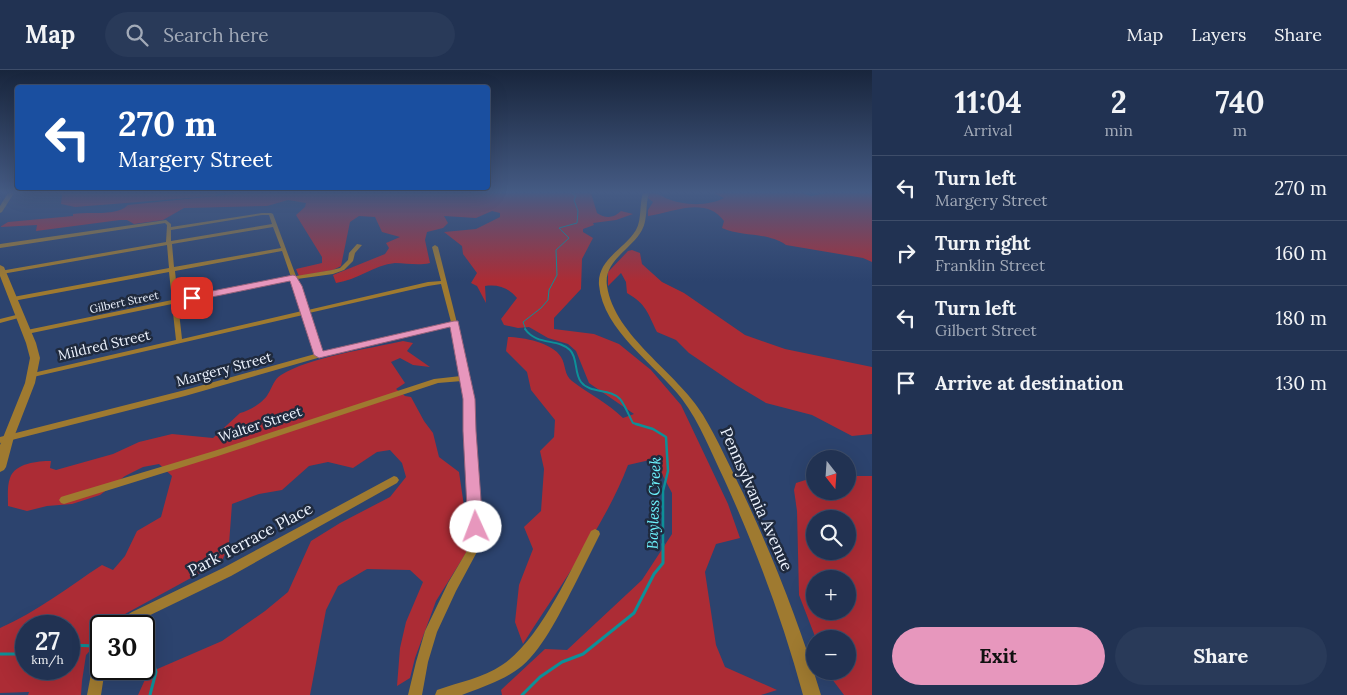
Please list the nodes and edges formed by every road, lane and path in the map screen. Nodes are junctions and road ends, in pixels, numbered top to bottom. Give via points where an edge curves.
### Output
1 (149, 222) edge
2 (166, 222) edge
3 (210, 222) edge
4 (640, 222) edge
5 (274, 225) joint
6 (170, 228) junction
7 (169, 243) junction
8 (359, 245) dead end
9 (0, 246) edge
10 (435, 247) dead end
11 (283, 249) junction
12 (1, 269) edge
13 (173, 269) junction
14 (293, 278) junction
15 (444, 282) junction
16 (14, 299) junction
17 (176, 302) junction
18 (306, 313) junction
19 (20, 316) junction
20 (0, 321) edge
21 (454, 324) junction
22 (27, 332) junction
23 (179, 340) junction
24 (319, 355) junction
25 (33, 375) junction
26 (466, 378) junction
27 (4, 439) edge
28 (0, 467) edge
29 (394, 480) dead end
30 (64, 500) dead end
31 (595, 534) dead end
32 (138, 615) edge
33 (96, 680) edge
34 (94, 695) edge
35 (416, 695) edge
36 (442, 695) edge
37 (812, 695) edge

1 - 9 street
2 - 6 street
3 - 6 street
4 - 37 street, Pennsylvania Avenue via 639,230 608,264 604,273 603,284 609,305 617,321 688,399 715,448 779,591
5 - 7 street
5 - 11 street
6 - 7 street
7 - 12 street
7 - 13 street
8 - 14 street, Gilbert Street via 352,253 352,260 342,269
10 - 15 street
11 - 13 street
11 - 14 street
12 - 16 street
13 - 16 street
13 - 17 street
14 - 17 street, Gilbert Street
14 - 18 street
15 - 18 street, Mildred Street
15 - 21 street
16 - 19 street
17 - 22 street, Gilbert Street
17 - 23 street
18 - 23 street, Mildred Street
18 - 24 street
19 - 20 street
19 - 22 street
21 - 24 street, Margery Street
21 - 26 street
22 - 25 street via 34,352
23 - 25 street, Mildred Street
24 - 27 street, Margery Street
25 - 27 street
26 - 30 street, Walter Street via 437,381
26 - 35 street via 475,502 473,550 430,632
27 - 28 street
29 - 32 street, Park Terrace Place via 227,572
31 - 36 street via 530,649 507,670
33 - 34 street

